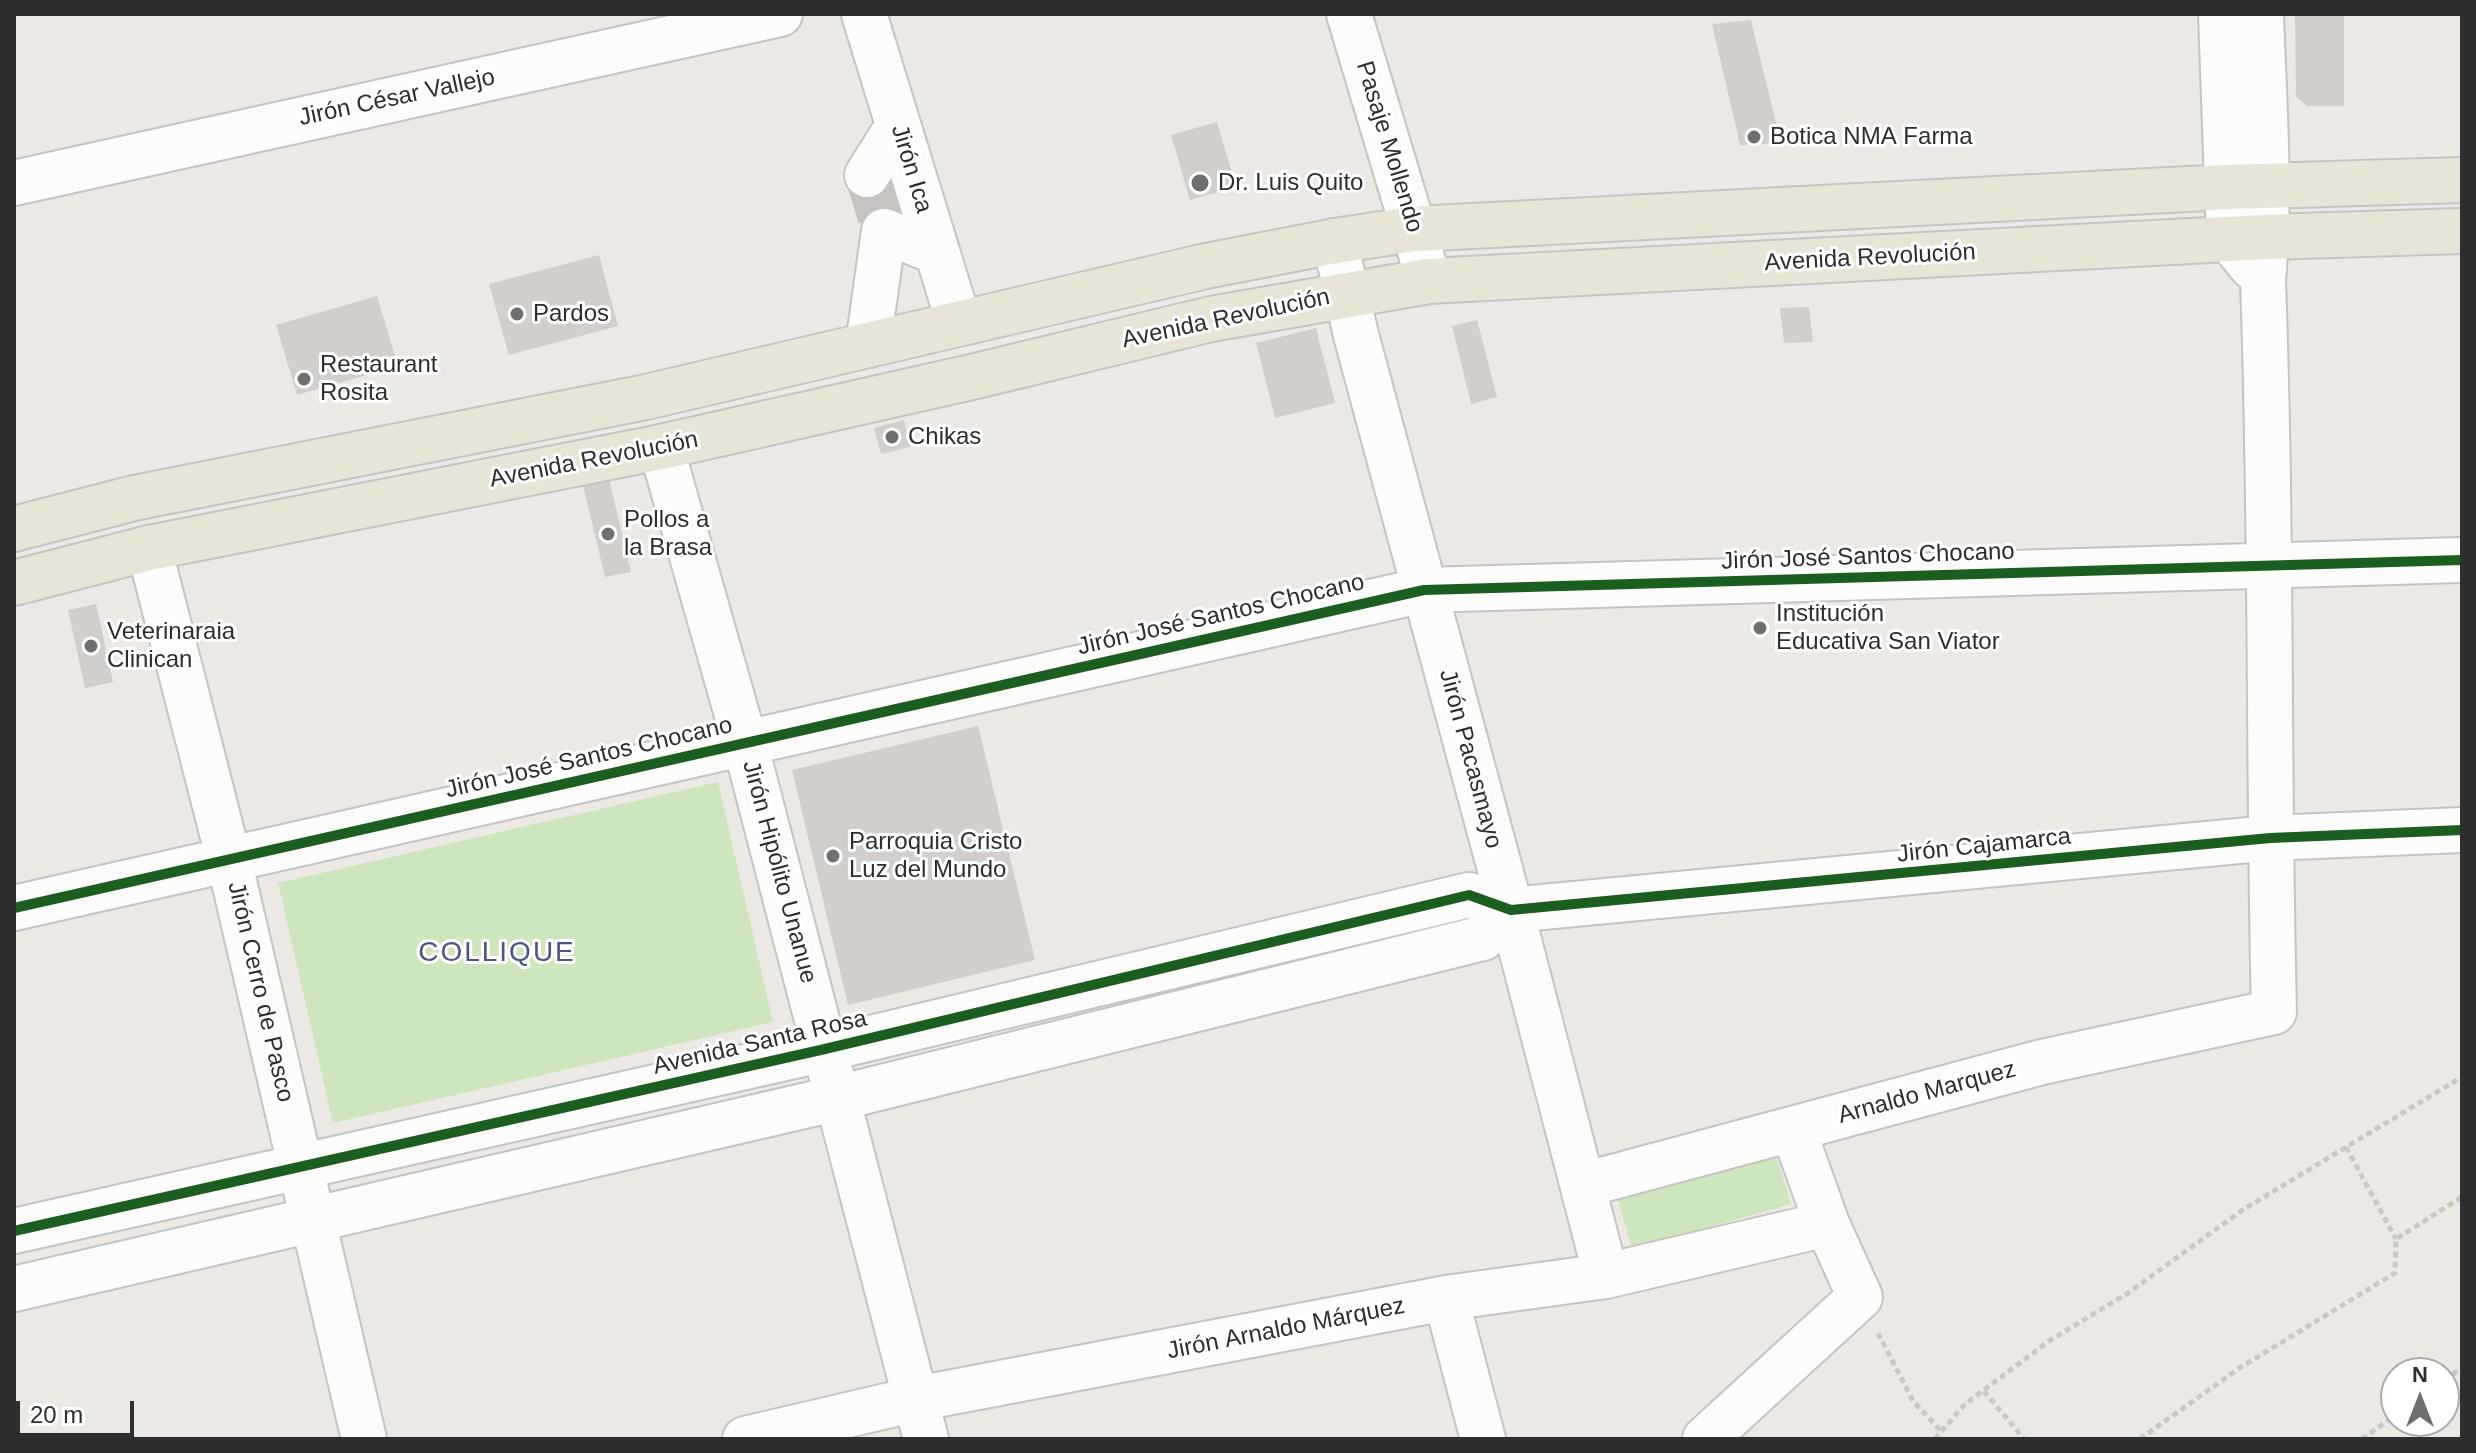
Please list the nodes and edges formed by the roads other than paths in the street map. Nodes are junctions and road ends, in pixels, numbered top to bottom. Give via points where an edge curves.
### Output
1 (780, 14) edge
2 (864, 14) edge
3 (1349, 14) edge
4 (2221, 14) edge
5 (2261, 14) edge
6 (898, 126) junction
7 (867, 175) dead end
8 (2462, 180) edge
9 (14, 183) edge
10 (2247, 187) junction
11 (1414, 229) junction
12 (2462, 231) edge
13 (2248, 238) junction
14 (1335, 241) junction
15 (937, 252) junction
16 (1429, 281) junction
17 (1348, 294) junction
18 (959, 323) junction
19 (868, 345) junction
20 (661, 447) junction
21 (14, 529) edge
22 (149, 548) junction
23 (2462, 560) edge
24 (2271, 564) junction
25 (14, 583) edge
26 (1424, 590) junction
27 (745, 743) junction
28 (2462, 830) edge
29 (2270, 838) junction
30 (229, 860) junction
31 (14, 908) edge
32 (1511, 910) junction
33 (825, 1049) junction
34 (838, 1098) junction
35 (1793, 1129) junction
36 (301, 1168) junction
37 (1583, 1185) junction
38 (313, 1219) junction
39 (1827, 1224) junction
40 (14, 1231) edge
41 (1606, 1276) junction
42 (14, 1289) edge
43 (1446, 1298) junction
44 (921, 1419) edge
45 (364, 1439) edge
46 (745, 1439) edge
47 (1483, 1439) edge
48 (1705, 1439) edge

1 - 9 street, Jirón César Vallejo
2 - 6 street, Jirón Ica
3 - 11 street, Pasaje Mollendo
4 - 10 street
5 - 10 street
6 - 7 street
6 - 15 street, Jirón Ica
8 - 10 main road
10 - 11 main road
10 - 13 street
11 - 14 main road
11 - 16 street, Pasaje Mollendo
12 - 13 main road, Avenida Revolución
13 - 16 main road, Avenida Revolución
13 - 24 street via 2263,281
14 - 17 street, Jirón Pacasmayo
14 - 18 main road
15 - 18 street, Jirón Ica
15 - 19 street via 884,231
16 - 17 main road, Avenida Revolución
17 - 20 main road, Avenida Revolución via 1211,319
17 - 26 street, Jirón Pacasmayo
18 - 19 main road
19 - 21 main road via 646,397 134,498
20 - 22 main road, Avenida Revolución
20 - 27 street, Jirón Hipólito Unanue
22 - 25 main road, Avenida Revolución
22 - 30 street, Jirón Cerro de Pasco
23 - 24 street, Jirón José Santos Chocano
24 - 26 street, Jirón José Santos Chocano
24 - 29 street
26 - 27 street, Jirón José Santos Chocano
26 - 32 street, Jirón Pacasmayo
27 - 30 street, Jirón José Santos Chocano
27 - 33 street, Jirón Hipólito Unanue
28 - 29 street, Jirón Cajamarca
29 - 32 street, Jirón Cajamarca
29 - 35 street, Arnaldo Marquez via 2274,1012 2042,1062
30 - 31 street, Jirón José Santos Chocano
30 - 36 street, Jirón Cerro de Pasco
32 - 33 street, Avenida Santa Rosa via 1469,895
32 - 34 street via 1483,938
32 - 37 street, Jirón Pacasmayo
33 - 34 street, Jirón Hipólito Unanue
33 - 36 street, Avenida Santa Rosa
34 - 38 street
34 - 44 street, Jirón Hipólito Unanue
35 - 37 street, Arnaldo Marquez
35 - 39 street
36 - 38 street, Jirón Cerro de Pasco
36 - 40 street, Avenida Santa Rosa
37 - 41 street, Jirón Pacasmayo
38 - 42 street
38 - 45 street, Jirón Cerro de Pasco
39 - 41 street, Jirón Arnaldo Márquez
39 - 48 street via 1860,1297
41 - 43 street, Jirón Arnaldo Márquez
43 - 44 street, Jirón Arnaldo Márquez
43 - 47 street
44 - 46 street, Jirón Arnaldo Márquez

